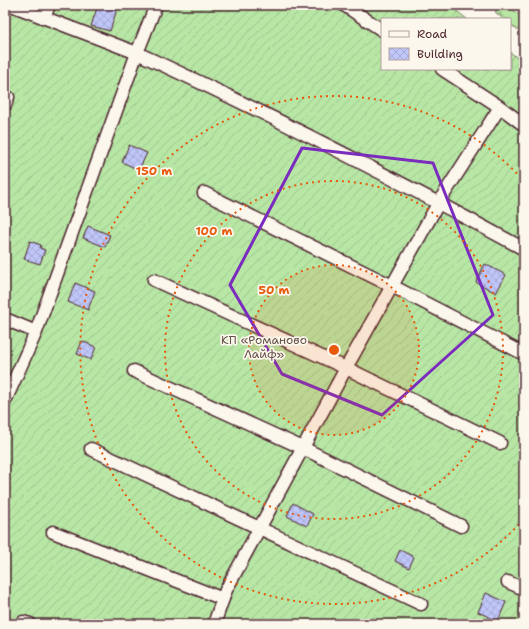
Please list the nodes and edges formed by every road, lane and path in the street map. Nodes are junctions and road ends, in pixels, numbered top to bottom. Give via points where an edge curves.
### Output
1 (11, 5) edge
2 (49, 5) edge
3 (156, 5) edge
4 (344, 5) edge
5 (44, 18) junction
6 (381, 29) edge
7 (137, 53) junction
8 (444, 70) edge
9 (500, 106) junction
10 (524, 125) edge
11 (204, 193) dead end
12 (439, 202) junction
13 (524, 249) edge
14 (154, 280) dead end
15 (392, 286) junction
16 (5, 319) edge
17 (36, 332) junction
18 (524, 354) edge
19 (346, 368) junction
20 (134, 371) dead end
21 (5, 401) edge
22 (500, 443) dead end
23 (303, 448) junction
24 (91, 449) dead end
25 (462, 526) dead end
26 (259, 529) junction
27 (52, 532) dead end
28 (508, 582) dead end
29 (524, 589) edge
30 (223, 599) junction
31 (421, 604) dead end
32 (214, 624) edge

1 - 5 street
2 - 5 street
3 - 7 street
4 - 6 street
5 - 7 street
7 - 12 street via 206,84
7 - 17 street
8 - 9 street
9 - 10 street
9 - 12 street
11 - 15 street
12 - 13 street
12 - 15 street
14 - 19 street
15 - 18 street
15 - 19 street
16 - 17 street
17 - 21 street
19 - 22 street
19 - 23 street
20 - 23 street
23 - 25 street
23 - 26 street
24 - 26 street
26 - 30 street
26 - 31 street
27 - 30 street
28 - 29 street
30 - 32 street

